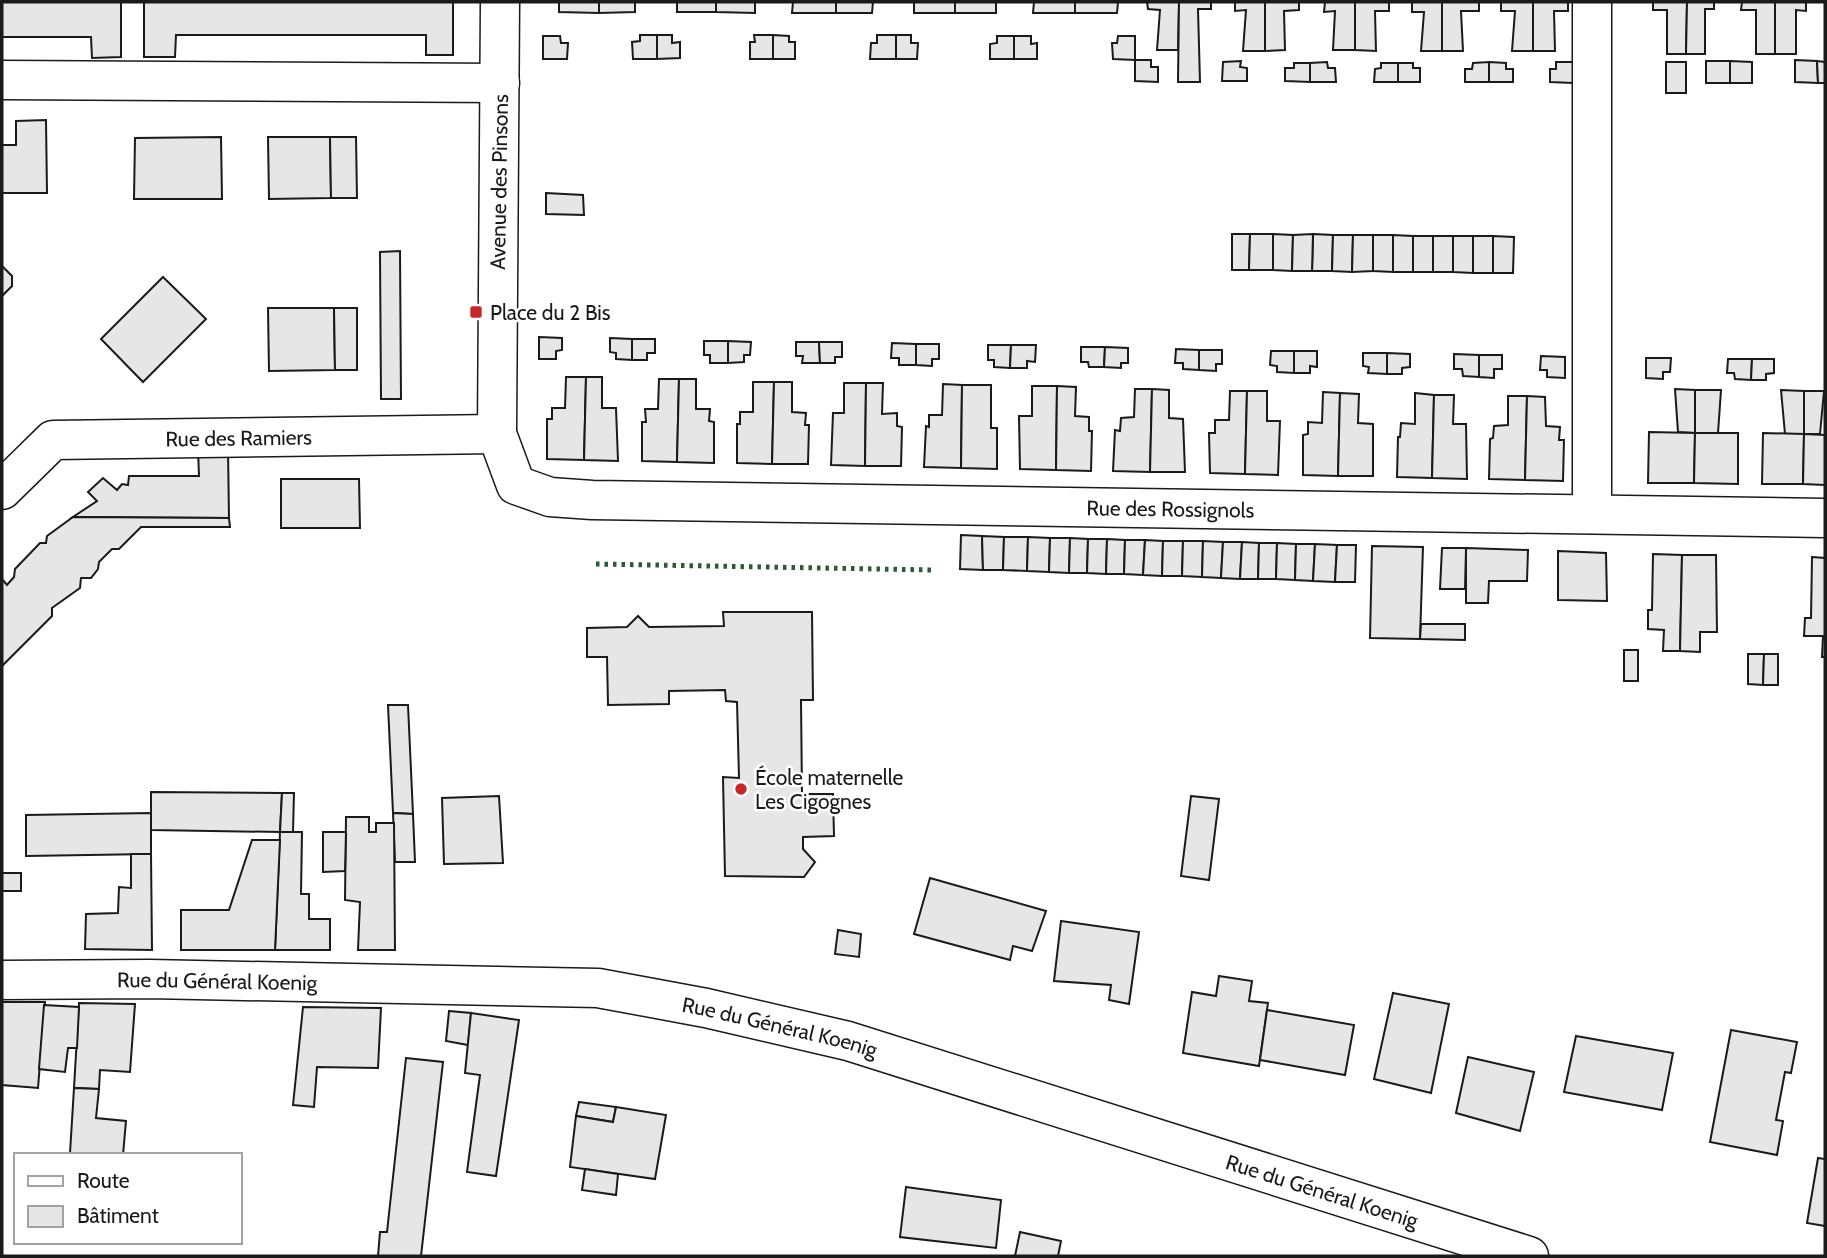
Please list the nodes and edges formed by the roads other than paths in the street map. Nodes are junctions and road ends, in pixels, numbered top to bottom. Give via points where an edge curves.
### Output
1 (500, 2) edge
2 (1592, 2) edge
3 (2, 80) edge
4 (500, 83) junction
5 (497, 434) junction
6 (516, 485) joint
7 (2, 490) edge
8 (1592, 514) junction
9 (1825, 518) edge
10 (2, 980) edge
11 (1529, 1256) edge

1 - 4 street, Avenue des Pinsons
2 - 8 street
3 - 4 street
4 - 5 street, Avenue des Pinsons
5 - 6 street, Avenue des Pinsons
5 - 7 street, Rue des Ramiers via 53,440
6 - 8 street, Rue des Rossignols via 550,497 592,500
8 - 9 street, Rue des Rossignols
10 - 11 street, Rue du Général Koenig via 598,988 848,1041

